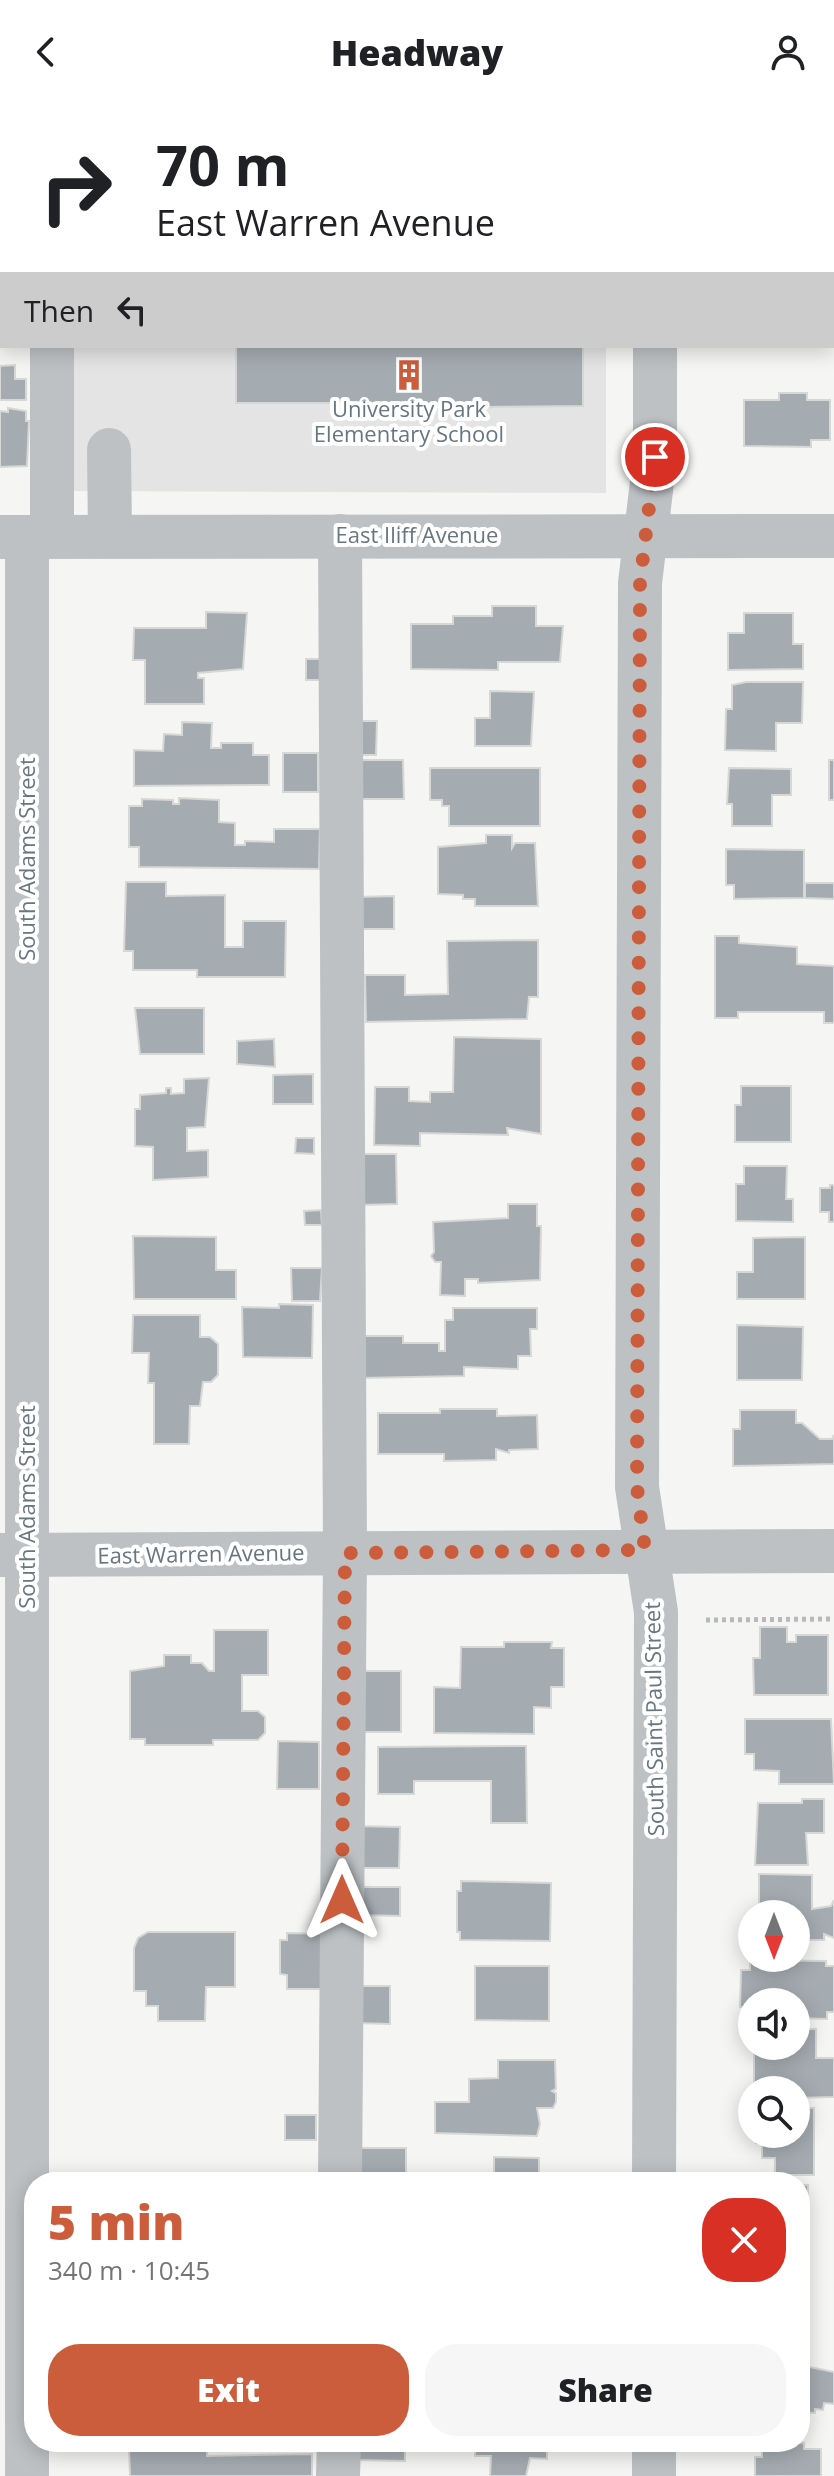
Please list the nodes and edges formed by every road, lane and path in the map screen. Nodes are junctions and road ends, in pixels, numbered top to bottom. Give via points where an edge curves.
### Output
1 (52, 348) edge
2 (655, 348) edge
3 (109, 450) dead end
4 (647, 534) junction
5 (110, 535) junction
6 (340, 536) junction
7 (834, 536) edge
8 (26, 537) edge
9 (645, 1550) junction
10 (834, 1551) edge
11 (345, 1553) junction
12 (13, 1556) edge
13 (834, 1619) edge
14 (706, 1620) dead end
15 (340, 2172) edge
16 (654, 2172) edge
17 (24, 2279) edge
18 (27, 2452) edge
19 (339, 2452) edge
20 (654, 2452) edge
21 (27, 2476) edge
22 (338, 2476) edge
23 (654, 2476) edge

1 - 8 street, South Adams Street
2 - 4 street, South Saint Paul Street via 655,457
3 - 5 street
4 - 6 street, East Iliff Avenue
4 - 7 street, East Iliff Avenue
4 - 9 street, South Saint Paul Street via 640,599 637,1487
5 - 6 street, East Iliff Avenue
5 - 8 street, East Iliff Avenue
6 - 11 street
8 - 12 street, South Adams Street
9 - 10 street, East Warren Avenue
9 - 11 street, East Warren Avenue
9 - 16 street, South Saint Paul Street via 656,1612
11 - 12 street, East Warren Avenue
11 - 15 street
12 - 17 street, South Adams Street
13 - 14 path
18 - 21 street, South Adams Street
19 - 22 street
20 - 23 street

